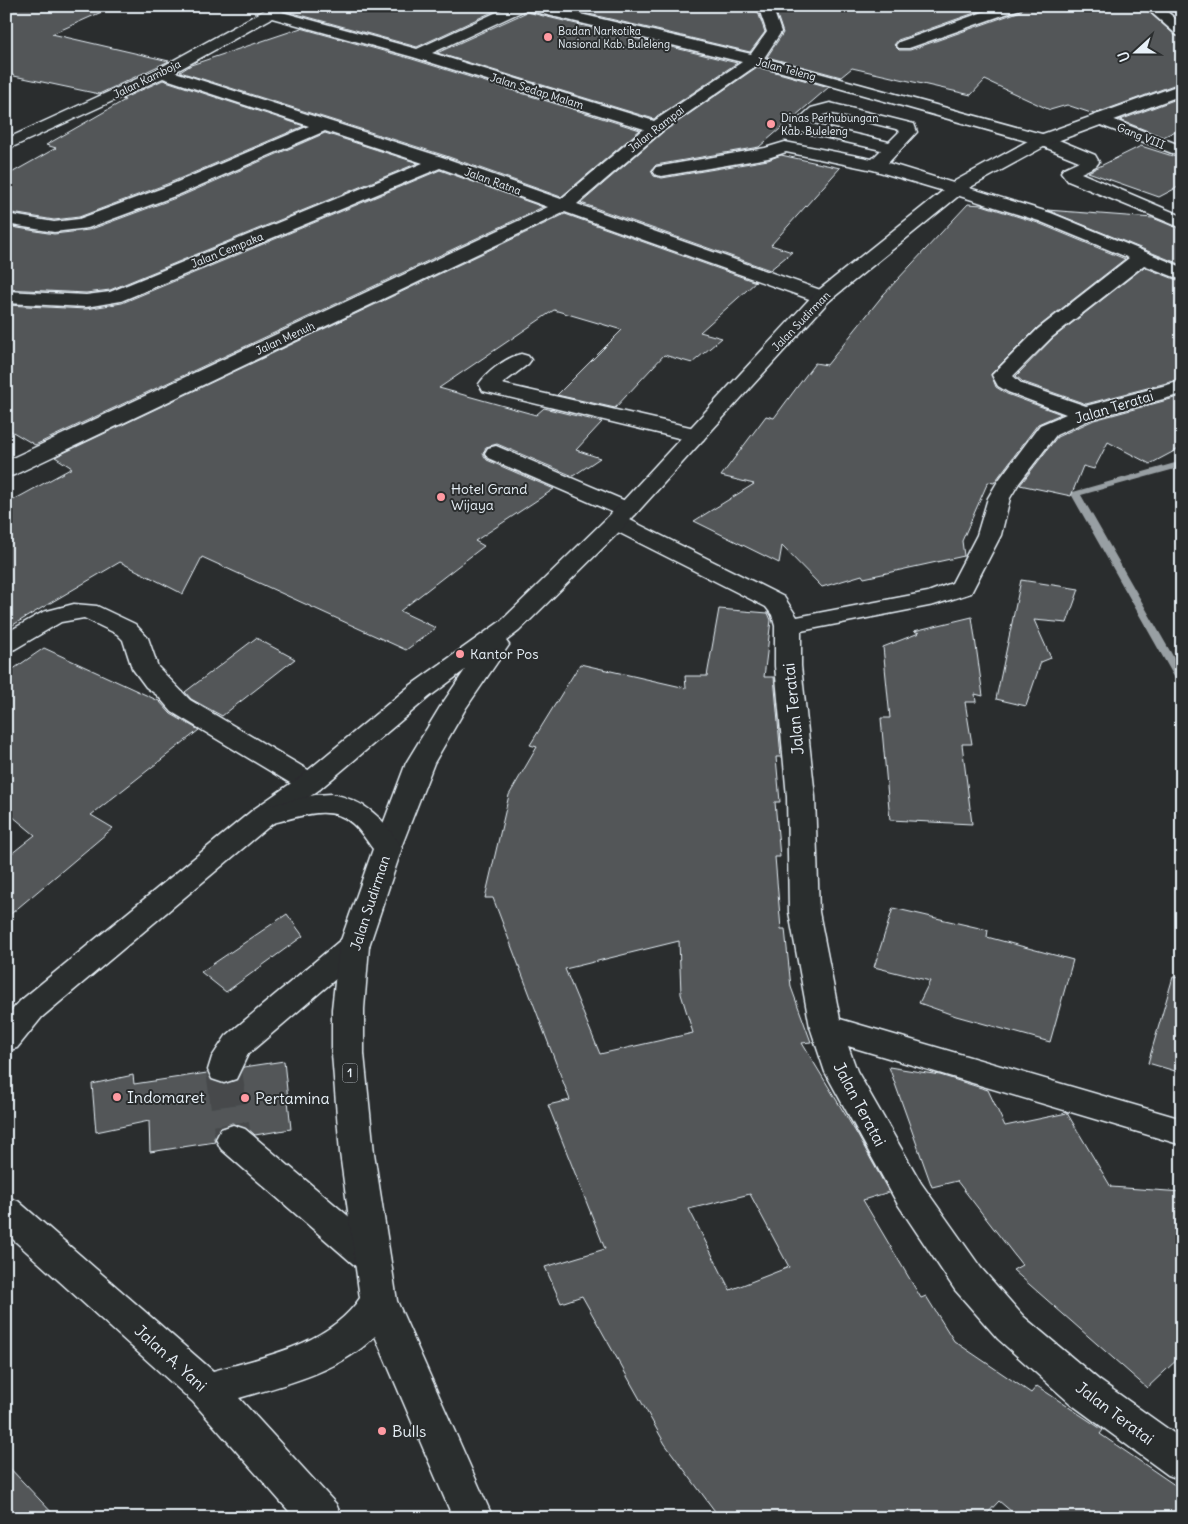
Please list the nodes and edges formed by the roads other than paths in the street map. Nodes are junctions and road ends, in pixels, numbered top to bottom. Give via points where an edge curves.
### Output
1 (522, 6) edge
2 (527, 6) edge
3 (765, 6) edge
4 (1015, 6) edge
5 (1134, 6) edge
6 (276, 10) edge
7 (1157, 11) edge
8 (1182, 32) edge
9 (904, 44) dead end
10 (418, 54) junction
11 (754, 60) junction
12 (162, 73) junction
13 (1182, 89) edge
14 (1099, 119) junction
15 (324, 124) junction
16 (799, 126) junction
17 (656, 127) junction
18 (1043, 140) junction
19 (6, 145) edge
20 (785, 147) junction
21 (893, 148) junction
22 (1182, 152) edge
23 (439, 162) junction
24 (876, 165) junction
25 (662, 171) dead end
26 (956, 190) junction
27 (564, 206) junction
28 (6, 218) edge
29 (1182, 223) edge
30 (1182, 257) edge
31 (1142, 258) junction
32 (1162, 266) junction
33 (1182, 274) edge
34 (6, 297) edge
35 (822, 297) junction
36 (521, 360) dead end
37 (1182, 387) edge
38 (1085, 413) junction
39 (695, 435) junction
40 (496, 452) dead end
41 (6, 470) edge
42 (622, 516) junction
43 (510, 626) junction
44 (788, 626) junction
45 (6, 644) edge
46 (310, 783) junction
47 (264, 816) junction
48 (388, 848) junction
49 (354, 946) junction
50 (19, 1011) edge
51 (826, 1027) junction
52 (6, 1039) edge
53 (224, 1070) tunnel mouth
54 (1182, 1132) edge
55 (233, 1139) tunnel mouth
56 (6, 1211) edge
57 (372, 1258) junction
58 (379, 1301) junction
59 (208, 1390) junction
60 (1182, 1462) edge
61 (322, 1518) edge
62 (472, 1518) edge

1 - 10 main road
2 - 11 main road, Jalan Teleng
3 - 11 main road via 774,32
4 - 9 main road
5 - 7 main road
6 - 10 main road, Jalan Sedap Malam
6 - 12 main road, Jalan Kamboja
7 - 8 main road
10 - 17 main road, Jalan Sedap Malam
11 - 17 main road, Jalan Rampai
11 - 18 main road, Jalan Teleng
12 - 15 main road, Jalan Ratna
12 - 19 main road, Jalan Kamboja
13 - 14 main road, Jalan Sudirman
14 - 18 main road, Jalan Sudirman
14 - 22 main road, Gang VIII
15 - 23 main road, Jalan Ratna
15 - 28 main road via 174,190 82,224 54,227
16 - 20 main road
16 - 21 main road
16 - 21 main road via 817,111 830,108 908,128 909,132
17 - 27 main road, Jalan Rampai
18 - 26 main road, Jalan Sudirman
18 - 29 main road, Jalan Teleng via 1090,159 1090,162 1070,172 1074,177
20 - 24 main road
20 - 25 main road via 768,154
21 - 24 main road
23 - 27 main road, Jalan Ratna
23 - 34 main road, Jalan Cempaka via 114,297 86,301
24 - 26 main road
26 - 31 main road via 1045,217
26 - 35 main road, Jalan Sudirman
27 - 35 main road, Jalan Ratna
27 - 41 main road, Jalan Menuh
30 - 32 main road
31 - 32 main road
31 - 38 main road via 1045,333 1002,375 1005,382 1015,388
32 - 33 main road
35 - 39 main road, Jalan Sudirman
36 - 39 main road via 492,381 490,387
37 - 38 main road, Jalan Teratai
38 - 44 main road, Jalan Teratai via 1048,430 1009,481 999,498 989,535 962,588 934,598
39 - 42 main road, Jalan Sudirman
40 - 42 main road, Jalan Teratai
42 - 43 main road, Jalan Sudirman
42 - 44 main road, Jalan Teratai via 775,602
43 - 46 main road, Jalan Sudirman via 420,692
43 - 48 main road, Jalan Sudirman via 453,707 420,764
44 - 51 main road, Jalan Teratai via 788,666 801,797 804,912
45 - 46 main road via 52,617 88,611 126,629 135,638 145,668 181,706
46 - 47 main road, Jalan Sudirman
47 - 48 main road via 315,804 342,805 364,817
47 - 50 main road, Jalan Sudirman
48 - 49 main road, Jalan Sudirman / 1
49 - 53 main road via 237,1045
49 - 57 main road, Jalan Sudirman / 1 via 348,1054 357,1154
50 - 52 main road, Jalan Sudirman
51 - 54 main road
51 - 60 main road, Jalan Teratai via 841,1072 909,1193 968,1279 1011,1328 1085,1392
55 - 57 main road
56 - 59 main road, Jalan A. Yani
57 - 58 main road, Jalan Sudirman / 1
58 - 59 main road via 359,1328 330,1347 287,1367
58 - 62 main road, 1
59 - 61 main road, Jalan A. Yani

